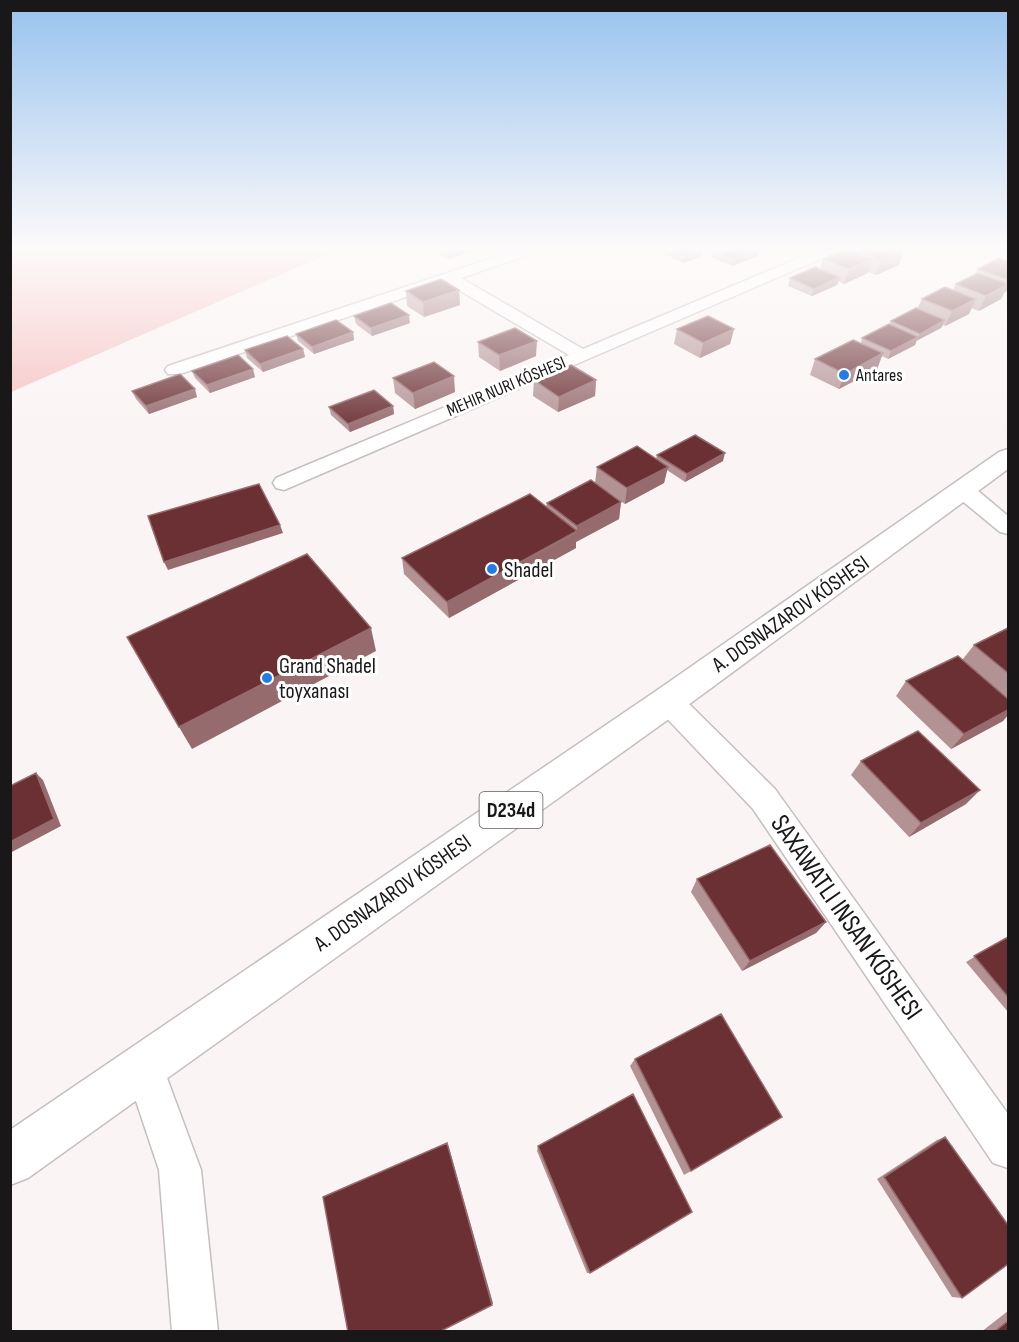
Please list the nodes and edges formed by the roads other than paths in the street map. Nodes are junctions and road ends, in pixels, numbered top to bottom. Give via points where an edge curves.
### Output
1 (343, 313) edge
2 (509, 313) edge
3 (679, 313) edge
4 (580, 354) junction
5 (174, 370) dead end
6 (1008, 457) edge
7 (284, 483) dead end
8 (963, 490) junction
9 (1008, 527) edge
10 (668, 701) junction
11 (144, 1065) junction
12 (1008, 1148) edge
13 (10, 1160) edge
14 (195, 1332) edge

1 - 5 street
2 - 4 street
3 - 4 street
4 - 7 street
6 - 8 main road, A. DOSNAZAROV KÓSHESI / D234d
8 - 9 street
8 - 10 main road, A. DOSNAZAROV KÓSHESI / D234d
10 - 11 main road, A. DOSNAZAROV KÓSHESI / D234d
10 - 12 street via 764,799
11 - 13 main road, A. DOSNAZAROV KÓSHESI / D234d
11 - 14 street via 180,1170

